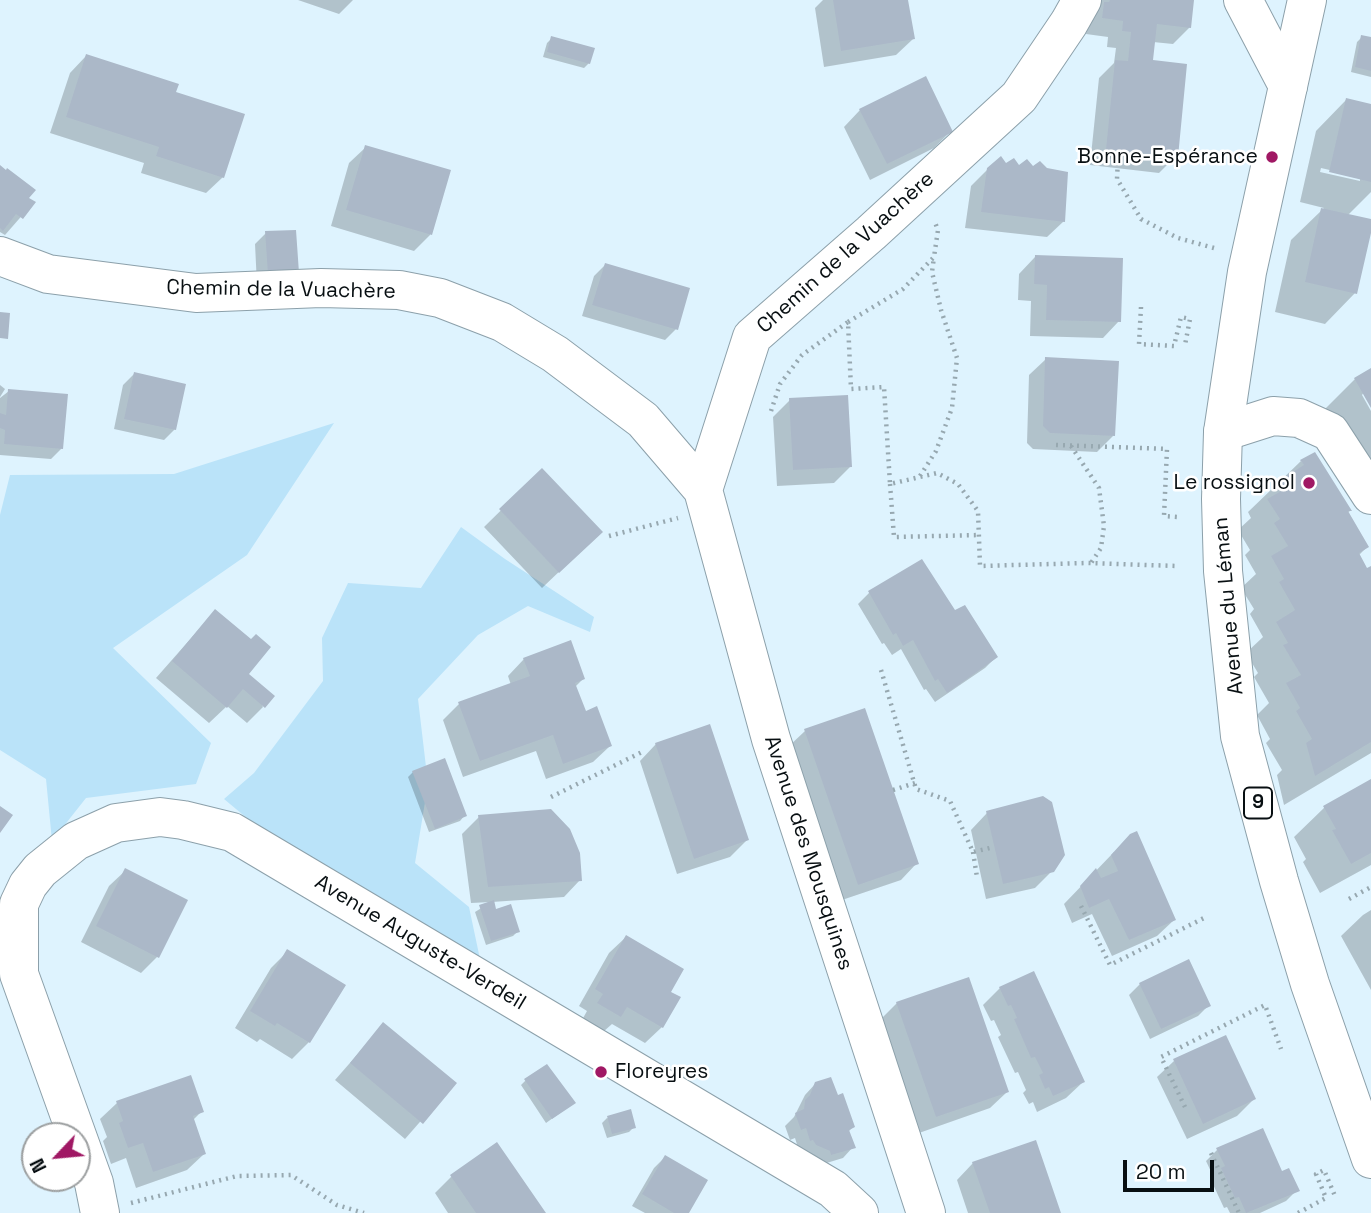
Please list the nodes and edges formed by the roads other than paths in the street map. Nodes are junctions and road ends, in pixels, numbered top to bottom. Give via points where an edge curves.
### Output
1 (1082, 0) edge
2 (1243, 0) edge
3 (1307, 0) edge
4 (1288, 86) junction
5 (0, 256) edge
6 (1223, 432) junction
7 (1371, 495) edge
8 (692, 504) junction
9 (9, 951) edge
10 (1371, 1159) edge
11 (100, 1212) edge
12 (859, 1213) edge
13 (926, 1213) edge

1 - 8 street, Chemin de la Vuachère via 1018,97 752,337
2 - 4 street
3 - 4 street, Avenue du Léman / 9
4 - 6 street, Avenue du Léman / 9 via 1247,272
5 - 8 street, Chemin de la Vuachère via 48,274 196,293 334,288 399,290 440,298 502,322 555,354 643,420
6 - 7 street via 1273,416 1299,418 1330,432
6 - 10 street, Avenue du Léman / 9 via 1223,571 1240,736 1306,971
8 - 13 street, Avenue des Mousquines
9 - 11 street via 94,1183
9 - 12 street, Avenue Auguste-Verdeil via 28,885 40,870 93,832 116,822 160,817 232,832 833,1189

